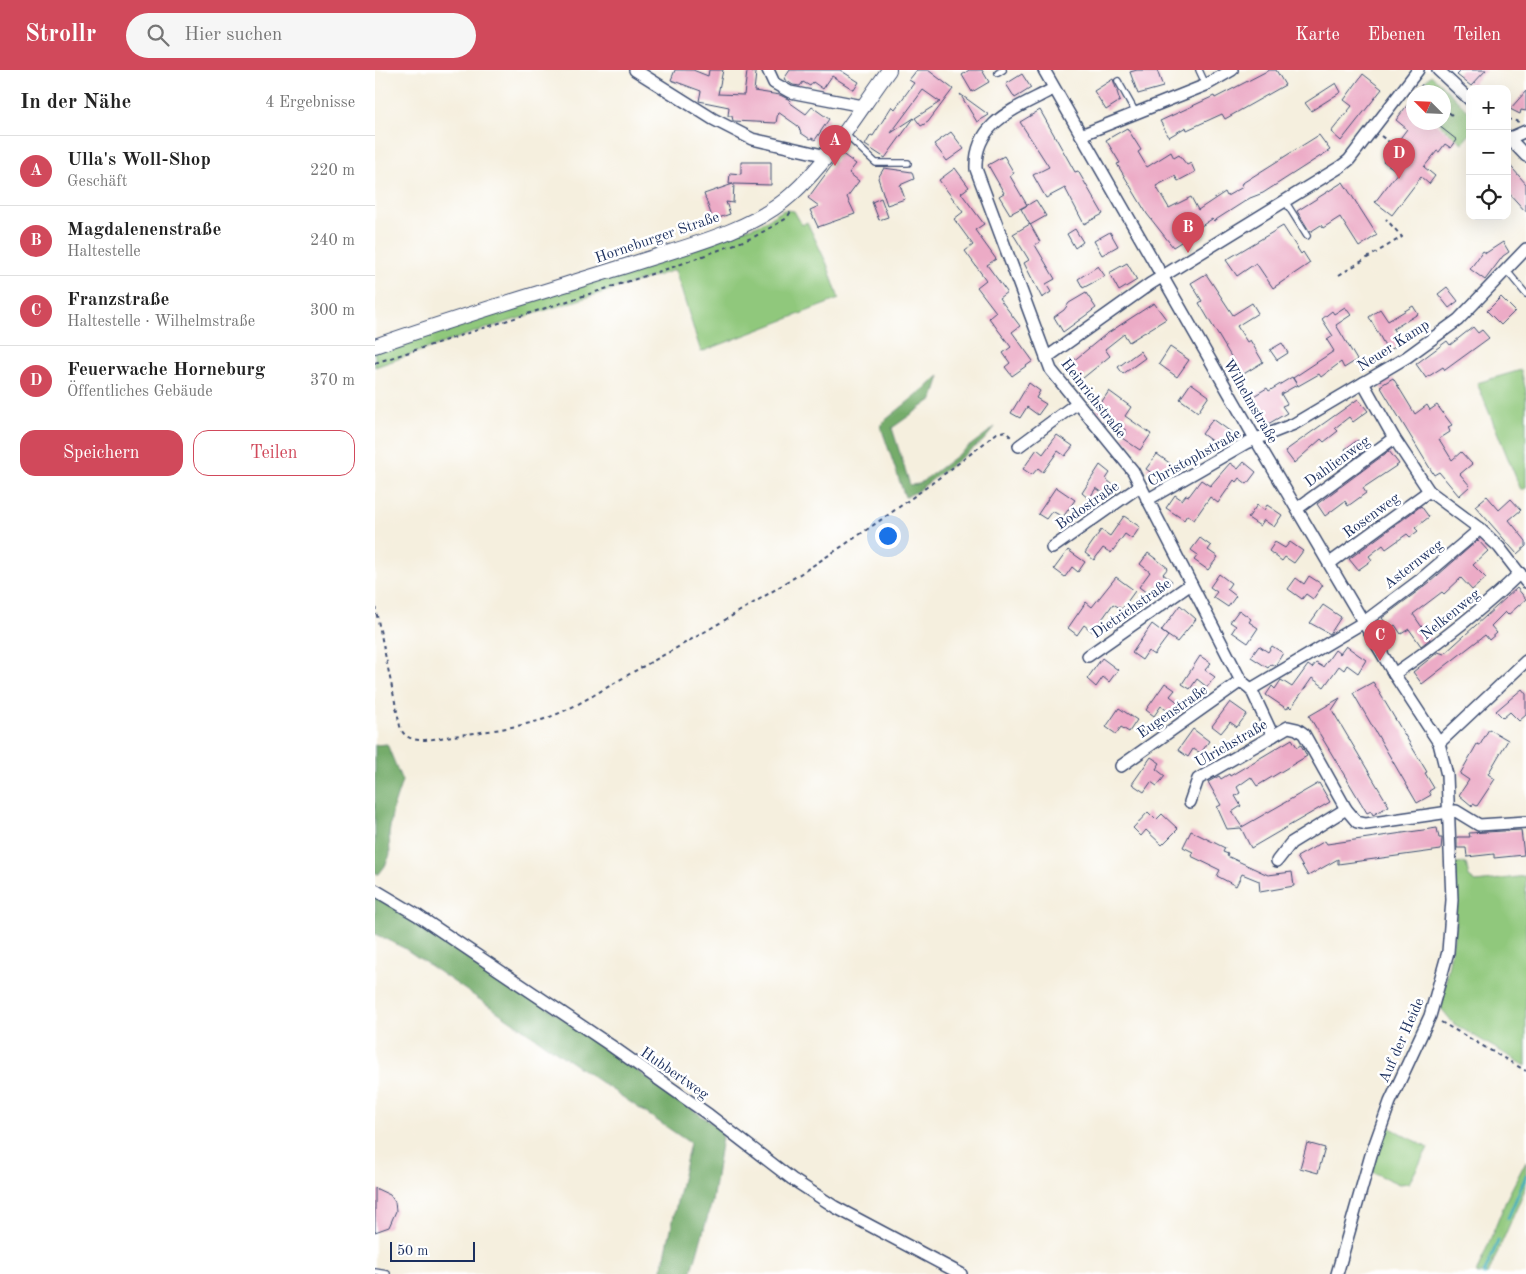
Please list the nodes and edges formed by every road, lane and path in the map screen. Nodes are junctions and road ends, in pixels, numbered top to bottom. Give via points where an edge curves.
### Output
1 (635, 70) edge
2 (769, 70) edge
3 (889, 70) edge
4 (1044, 70) edge
5 (1199, 70) edge
6 (1231, 70) edge
7 (1418, 70) edge
8 (1438, 70) edge
9 (1118, 81) dead end
10 (1206, 85) junction
11 (1053, 89) junction
12 (1466, 96) edge
13 (863, 106) junction
14 (1136, 113) junction
15 (1451, 114) edge
16 (1454, 117) dead end
17 (1511, 120) edge
18 (1526, 123) edge
19 (1372, 130) junction
20 (1526, 131) edge
21 (843, 133) junction
22 (1081, 135) junction
23 (1511, 136) edge
24 (1511, 139) edge
25 (1393, 145) dead end
26 (827, 156) junction
27 (1526, 156) edge
28 (908, 163) dead end
29 (1285, 201) junction
30 (794, 205) dead end
31 (1387, 219) dead end
32 (1307, 236) dead end
33 (1526, 249) edge
34 (1507, 271) junction
35 (1339, 275) dead end
36 (1163, 276) junction
37 (1526, 294) edge
38 (375, 346) edge
39 (1045, 358) junction
40 (375, 363) edge
41 (1363, 383) junction
42 (1077, 403) junction
43 (1394, 438) junction
44 (1256, 440) junction
45 (1019, 446) joint
46 (1140, 486) junction
47 (1429, 491) junction
48 (1147, 500) junction
49 (1297, 508) junction
50 (1480, 529) junction
51 (1052, 548) dead end
52 (1330, 563) junction
53 (1523, 577) edge
54 (1191, 584) junction
55 (375, 606) edge
56 (1364, 622) junction
57 (1088, 656) dead end
58 (1526, 661) edge
59 (1395, 674) junction
60 (1241, 681) junction
61 (1251, 689) junction
62 (1273, 736) junction
63 (1439, 743) junction
64 (1121, 766) dead end
65 (1190, 802) dead end
66 (1347, 809) junction
67 (1448, 812) junction
68 (1526, 822) edge
69 (1277, 861) dead end
70 (375, 890) edge
71 (1430, 1016) junction
72 (1526, 1070) edge
73 (375, 1272) edge
74 (387, 1274) edge
75 (961, 1274) edge
76 (1337, 1274) edge

1 - 26 street via 713,119 752,139
2 - 13 street via 769,77 774,83 789,92
3 - 13 street, Horneburger Straße
4 - 11 street, Wilhelmstraße
5 - 10 lane
6 - 10 street
7 - 19 street
8 - 12 street
9 - 14 lane
10 - 14 street
11 - 22 street, Wilhelmstraße
11 - 39 street, Heinrichstraße via 995,121 985,132 975,158 976,169
13 - 21 street, Horneburger Straße
14 - 22 street
15 - 16 path
17 - 18 path
19 - 25 path
19 - 29 street via 1344,163
20 - 23 street
21 - 26 street, Horneburger Straße
21 - 28 lane via 876,163
22 - 36 street, Wilhelmstraße
24 - 27 street
26 - 38 street, Horneburger Straße via 790,196 755,219 709,239 441,322
29 - 32 lane
29 - 36 street
30 - 40 path via 787,218 754,238
31 - 35 path via 1401,237
33 - 34 street, Neuer Kamp
34 - 37 lane
34 - 41 street, Neuer Kamp via 1458,320 1407,357
36 - 39 street
36 - 44 street, Wilhelmstraße
39 - 42 street, Heinrichstraße
41 - 43 street
41 - 44 street, Neuer Kamp via 1294,424
42 - 45 street
42 - 46 street, Heinrichstraße via 1133,471
43 - 47 street
43 - 49 street, Dahlienweg
44 - 48 street, Christophstraße
44 - 49 street, Wilhelmstraße
45 - 55 path via 1005,431 997,433 875,525 793,579 666,654 570,707 535,722 426,740 406,737 400,726
46 - 48 street, Heinrichstraße
46 - 51 street, Bodostraße
47 - 50 street
47 - 52 street, Rosenweg
48 - 54 street, Heinrichstraße
49 - 52 street, Wilhelmstraße
50 - 53 street
50 - 56 street, Asternweg
52 - 56 street, Wilhelmstraße
53 - 59 street, Nelkenweg
54 - 57 street, Dietrichstraße
54 - 60 street, Heinrichstraße
56 - 59 street, Wilhelmstraße
56 - 61 street, Asternweg
58 - 63 street
59 - 63 street, Wilhelmstraße
60 - 61 street, Heinrichstraße
60 - 64 street, Eugenstraße
61 - 62 street, Heinrichstraße
62 - 65 street, Ulrichstraße via 1198,779
62 - 66 street, Ulrichstraße via 1288,727 1304,734
63 - 67 street, Auf der Heide via 1447,775
66 - 67 street, Ulrichstraße via 1357,822 1366,824
66 - 69 street via 1291,843
67 - 68 street via 1456,811 1479,825
67 - 71 street, Auf der Heide via 1451,924 1444,970
70 - 75 street, Hubbertweg via 610,1045 827,1202
71 - 72 path
71 - 76 street, Auf der Heide via 1371,1155
73 - 74 lane

